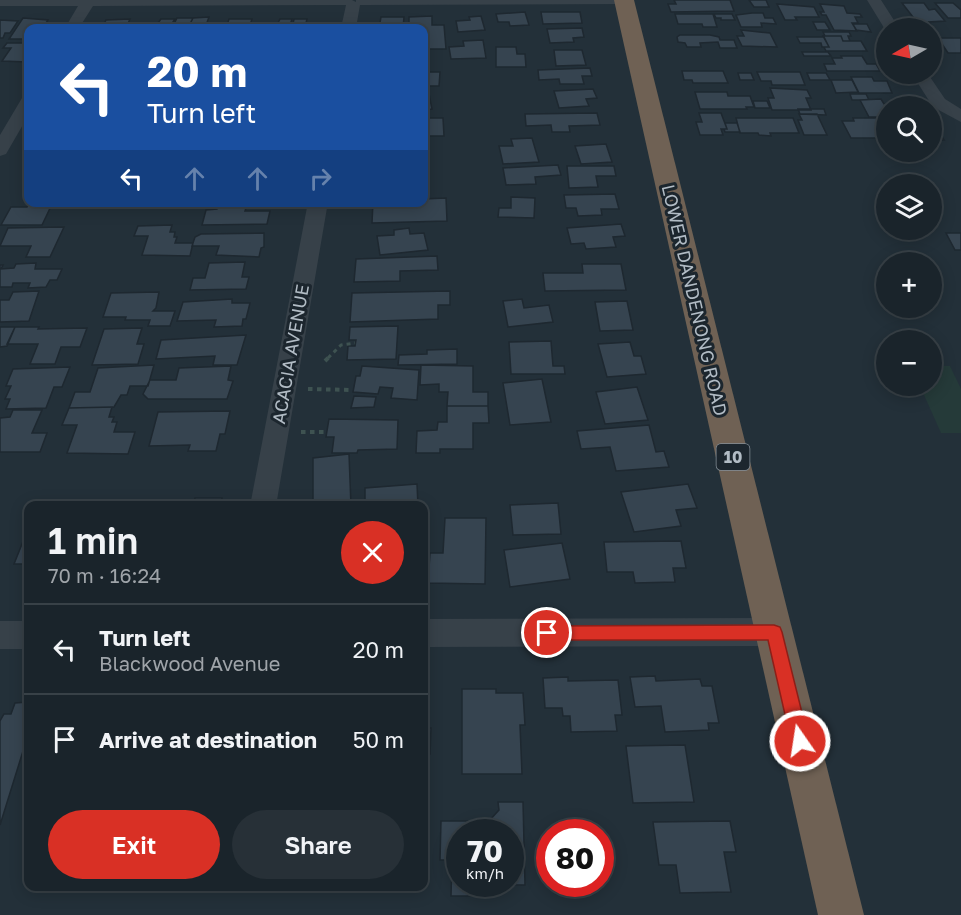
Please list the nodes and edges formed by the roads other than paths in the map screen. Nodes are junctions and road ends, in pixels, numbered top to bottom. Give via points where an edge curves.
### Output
1 (624, 0) edge
2 (874, 0) edge
3 (0, 2) edge
4 (88, 2) edge
5 (354, 2) edge
6 (886, 18) edge
7 (74, 24) edge
8 (350, 24) edge
9 (927, 84) edge
10 (24, 109) edge
11 (961, 117) edge
12 (0, 150) edge
13 (317, 207) edge
14 (264, 501) edge
15 (774, 632) junction
16 (428, 633) edge
17 (0, 635) edge
18 (24, 635) edge
19 (841, 915) edge

1 - 5 street
1 - 15 highway, LOWER DANDENONG ROAD / 10
2 - 6 street
3 - 4 street
4 - 5 street
4 - 7 street
5 - 8 street
9 - 11 street via 939,103
10 - 12 street
13 - 14 street, ACACIA AVENUE
15 - 16 street
15 - 19 highway, LOWER DANDENONG ROAD / 10
17 - 18 street

